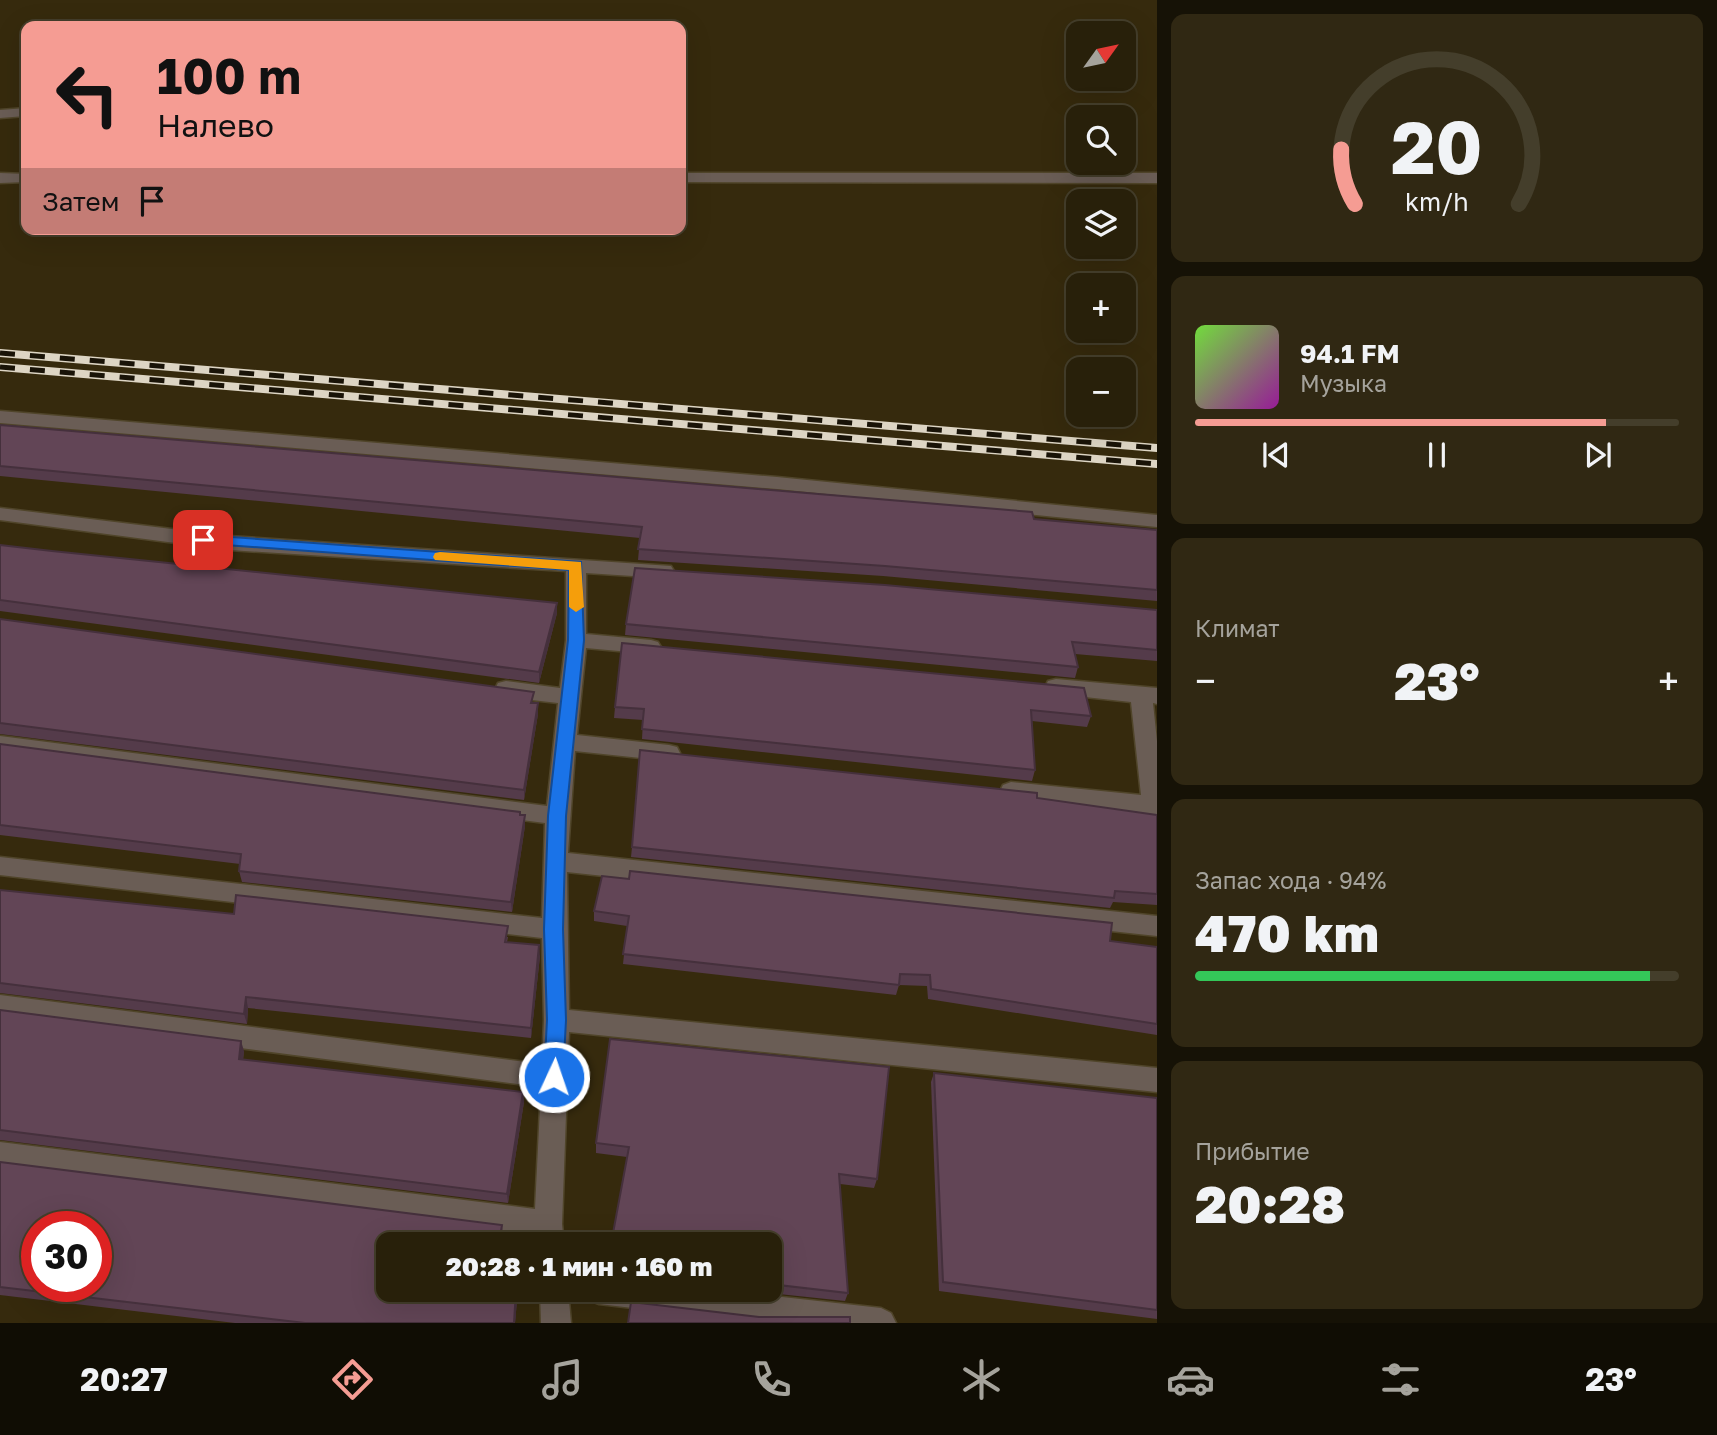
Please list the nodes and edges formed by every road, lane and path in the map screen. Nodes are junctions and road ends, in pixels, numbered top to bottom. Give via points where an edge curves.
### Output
1 (21, 112) edge
2 (0, 114) edge
3 (0, 178) edge
4 (21, 178) edge
5 (686, 178) edge
6 (1157, 178) edge
7 (0, 418) edge
8 (0, 514) edge
9 (1157, 521) edge
10 (576, 566) junction
11 (688, 573) edge
12 (576, 640) junction
13 (673, 649) edge
14 (1031, 684) edge
15 (489, 686) edge
16 (1149, 696) edge
17 (570, 697) junction
18 (567, 742) junction
19 (0, 744) edge
20 (689, 756) edge
21 (989, 788) edge
22 (1155, 806) edge
23 (557, 816) junction
24 (555, 861) junction
25 (0, 866) edge
26 (1157, 926) edge
27 (554, 929) junction
28 (0, 1006) edge
29 (557, 1020) junction
30 (554, 1077) junction
31 (1157, 1080) edge
32 (0, 1155) edge
33 (535, 1232) edge
34 (549, 1232) edge
35 (555, 1302) edge
36 (702, 1302) edge
37 (556, 1323) edge
38 (881, 1323) edge

1 - 2 street
3 - 4 street
5 - 6 street
7 - 9 street via 763,482
8 - 10 street via 229,543
10 - 11 street
10 - 12 street
12 - 13 street
12 - 17 street
14 - 16 street
15 - 17 street
16 - 22 street
17 - 18 street
18 - 20 street
18 - 23 street
19 - 23 street
21 - 22 street
23 - 24 street
24 - 26 street
24 - 27 street
25 - 27 street
27 - 29 street
28 - 30 street
29 - 30 street
29 - 31 street
30 - 34 street
32 - 33 street
35 - 37 street
36 - 38 street

